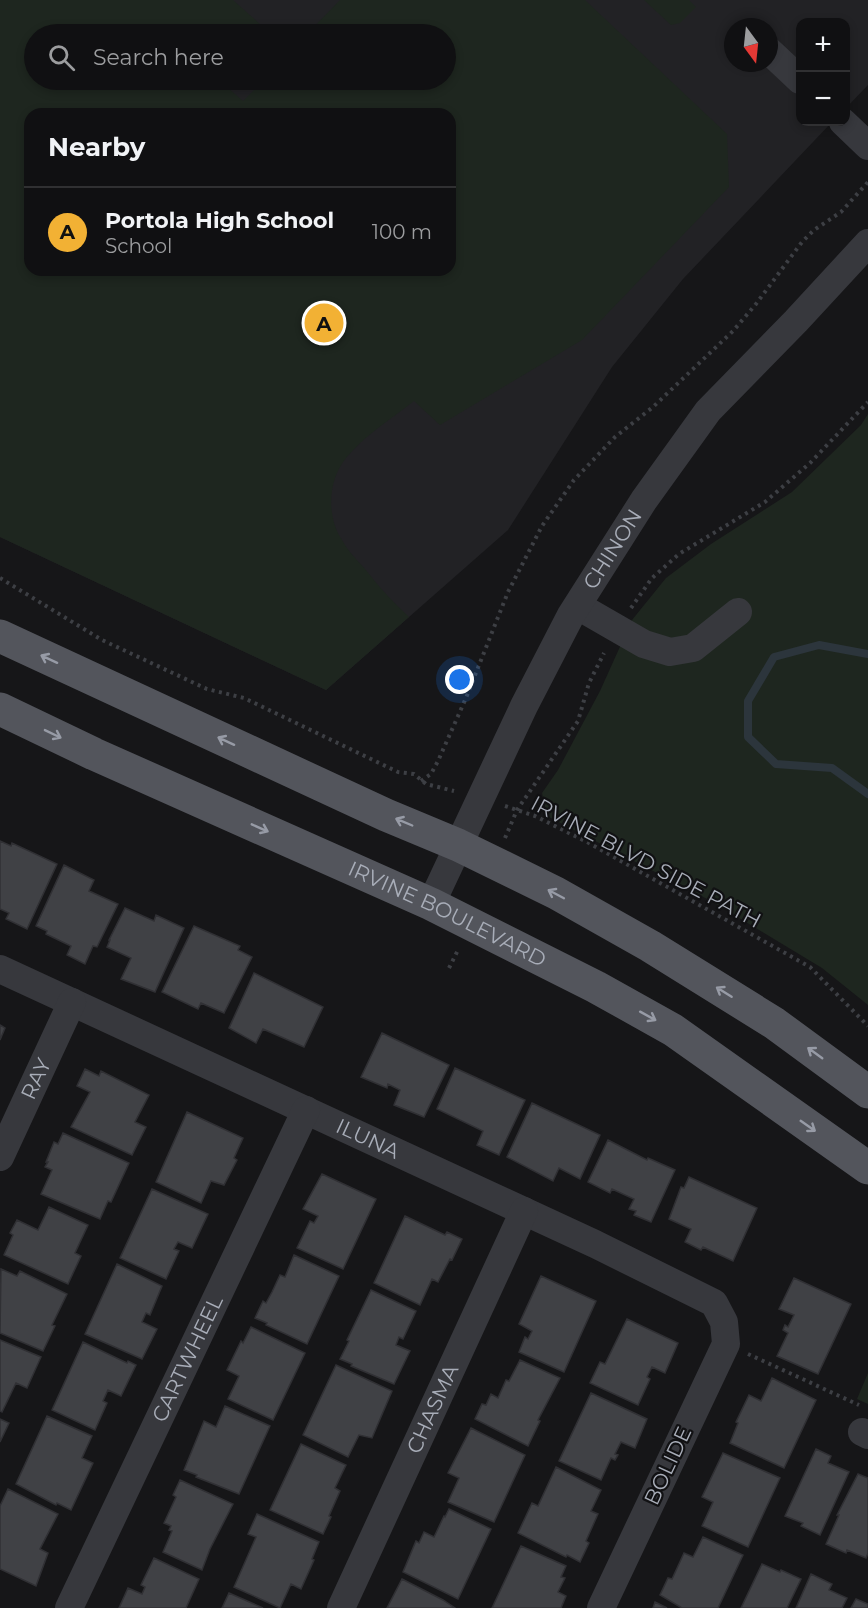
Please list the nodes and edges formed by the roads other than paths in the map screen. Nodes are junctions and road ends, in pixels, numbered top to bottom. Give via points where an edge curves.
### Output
1 (778, 59) edge
2 (796, 76) edge
3 (847, 126) edge
4 (868, 146) edge
5 (868, 243) edge
6 (578, 606) junction
7 (738, 612) dead end
8 (0, 636) edge
9 (0, 709) edge
10 (458, 845) junction
11 (431, 904) junction
12 (0, 969) edge
13 (72, 1002) junction
14 (868, 1092) edge
15 (306, 1110) junction
16 (0, 1157) edge
17 (868, 1168) edge
18 (524, 1211) junction
19 (725, 1333) joint
20 (69, 1608) edge
21 (341, 1608) edge
22 (601, 1608) edge

1 - 2 street
3 - 4 street
5 - 6 street, CHINON via 708,411 644,500
6 - 7 street via 644,644 670,652 693,648
6 - 10 street, CHINON via 524,706
10 -> 8 main road
9 -> 11 main road, IRVINE BOULEVARD
10 - 11 street, CHINON
14 -> 10 main road via 774,1023 650,946 556,893
11 -> 17 main road, IRVINE BOULEVARD via 597,987 673,1030
12 - 13 street, ILUNA
13 - 15 street, ILUNA
13 - 16 street, RAY
15 - 18 street, ILUNA
15 - 20 street, CARTWHEEL
18 - 19 street, ILUNA via 714,1303
18 - 21 street, CHASMA
19 - 22 street, BOLIDE

